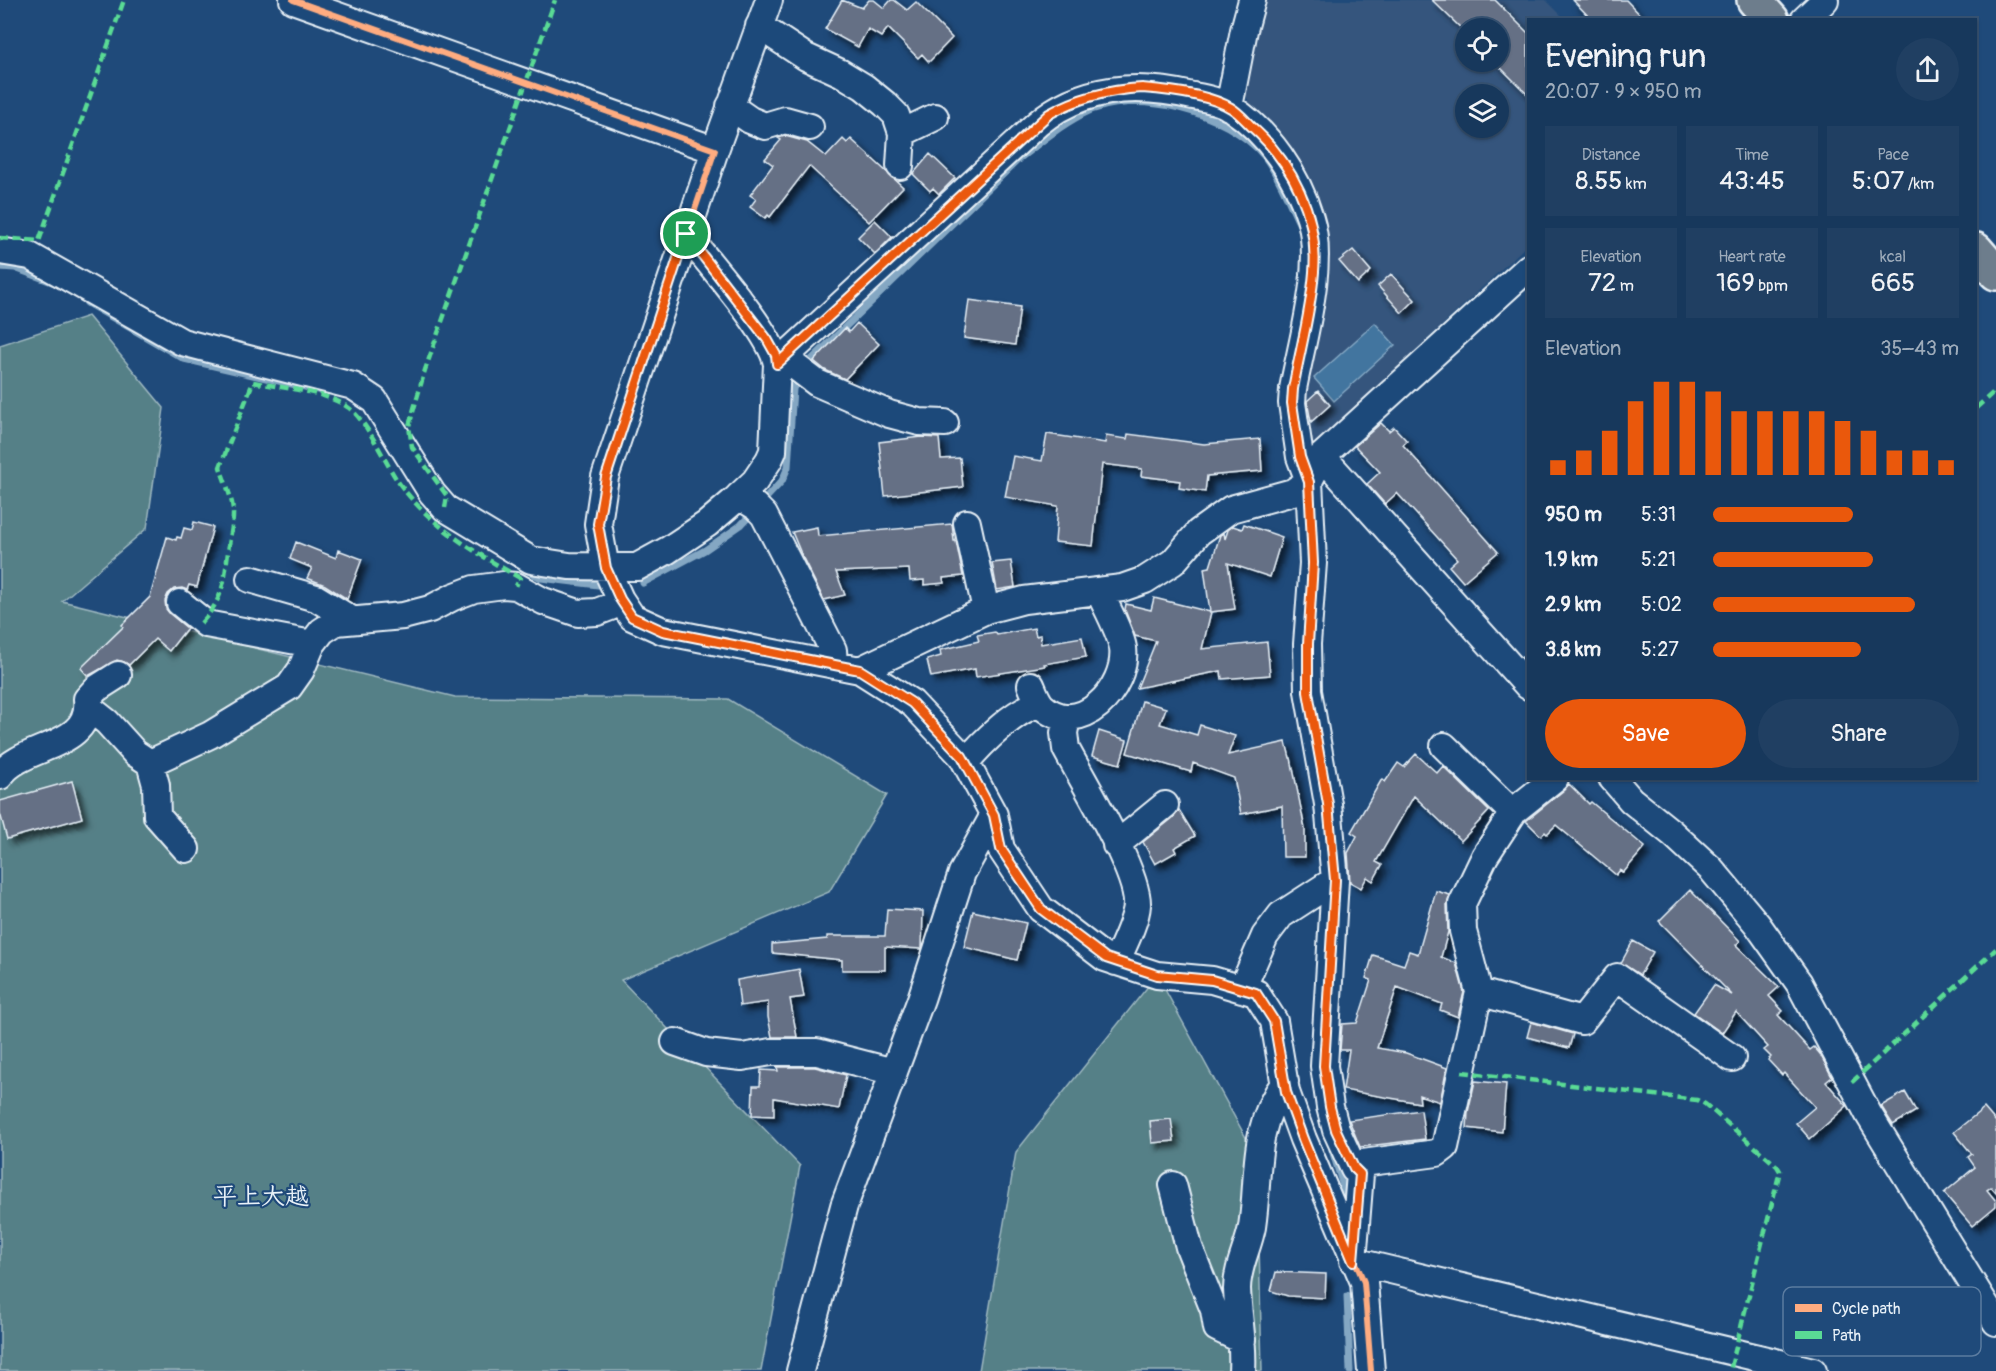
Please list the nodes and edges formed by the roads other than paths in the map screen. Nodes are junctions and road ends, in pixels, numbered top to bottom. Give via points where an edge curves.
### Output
1 (293, 0) edge
2 (769, 0) edge
3 (1252, 0) edge
4 (1754, 0) edge
5 (1825, 0) edge
6 (1770, 18) edge
7 (1806, 18) edge
8 (759, 26) junction
9 (730, 106) junction
10 (1229, 107) junction
11 (934, 117) dead end
12 (810, 127) dead end
13 (902, 133) junction
14 (715, 150) junction
15 (900, 166) dead end
16 (686, 234) junction
17 (0, 251) edge
18 (1977, 251) edge
19 (1527, 269) edge
20 (1996, 273) edge
21 (791, 366) junction
22 (945, 423) dead end
23 (1322, 456) junction
24 (1301, 486) junction
25 (753, 506) junction
26 (967, 523) dead end
27 (606, 568) junction
28 (250, 579) dead end
29 (1100, 591) junction
30 (620, 599) junction
31 (180, 603) dead end
32 (986, 610) junction
33 (352, 620) junction
34 (312, 644) junction
35 (834, 665) junction
36 (860, 670) junction
37 (118, 675) dead end
38 (1527, 685) edge
39 (88, 707) junction
40 (1067, 717) junction
41 (1443, 746) dead end
42 (966, 762) junction
43 (150, 763) junction
44 (0, 776) edge
45 (1553, 780) edge
46 (1614, 780) edge
47 (1165, 805) dead end
48 (1513, 813) junction
49 (994, 815) junction
50 (1116, 844) junction
51 (186, 849) dead end
52 (1327, 885) junction
53 (1116, 962) junction
54 (1242, 989) junction
55 (1479, 992) junction
56 (675, 1042) dead end
57 (1732, 1058) dead end
58 (894, 1072) junction
59 (1285, 1082) junction
60 (1311, 1144) junction
61 (1354, 1169) junction
62 (1173, 1185) dead end
63 (1353, 1261) junction
64 (1975, 1287) edge
65 (1981, 1298) edge
66 (1996, 1322) edge
67 (1242, 1340) junction
68 (800, 1371) edge
69 (1242, 1371) edge
70 (1371, 1371) edge
71 (1813, 1371) edge

1 - 14 street
2 - 8 street
3 - 10 street
4 - 6 main road
5 - 7 street
8 - 9 street
8 - 13 street via 806,57 864,87 896,115
9 - 12 street via 765,126 785,120
9 - 14 street
10 - 21 street via 1186,94 1142,88 1102,92 1049,114
10 - 24 street via 1265,138 1285,162 1311,219 1315,271 1292,403
11 - 13 street
13 - 15 street
14 - 16 street
16 - 21 street via 776,355
16 - 27 street via 606,477 598,524
17 - 27 street via 30,256 182,342 353,386 374,400 432,493 446,508 531,560
18 - 20 main road
19 - 23 street
21 - 22 street via 818,383 889,414 919,422
21 - 25 street via 773,451 755,480
23 - 24 street
23 - 38 street
24 - 29 street via 1232,509 1199,532 1173,562 1145,580
24 - 52 street via 1313,563 1308,692 1328,804
25 - 27 street via 707,524 637,567
25 - 35 street via 832,650
26 - 32 street
27 - 30 street
28 - 33 street via 316,598
29 - 32 street via 1024,600
29 - 40 street via 1123,647 1122,662 1117,678 1098,706
30 - 33 street via 597,612 578,613 543,601 516,585 504,585 474,589 430,609 403,616
30 - 35 street via 632,617 663,631
31 - 34 street via 206,624
32 - 36 street
33 - 34 street via 336,622
34 - 43 street via 289,687 210,735
35 - 36 street
36 - 42 street via 912,703
37 - 39 street via 96,689 87,699
39 - 43 street
39 - 44 street via 85,718 61,742 12,763
40 - 42 street via 1036,695
40 - 50 street via 1066,749
41 - 48 street
42 - 49 street
43 - 51 street via 156,785 157,816
45 - 48 street
46 - 64 street via 1631,801 1711,869 1799,983 1869,1115
47 - 50 street
48 - 55 street via 1485,856 1462,904 1463,931
49 - 53 street via 1001,849 1041,909
49 - 58 street via 962,873
50 - 53 street via 1136,889 1137,906
52 - 54 street via 1281,915 1264,936
52 - 61 street via 1324,1066 1336,1130
53 - 54 street via 1157,975 1212,980
54 - 59 street via 1256,993 1274,1021
55 - 57 street via 1582,1021 1617,977
55 - 61 street via 1445,1147 1437,1153 1363,1163
56 - 58 street via 706,1053 742,1057 771,1052 817,1052
58 - 68 street via 844,1206
59 - 60 street
59 - 67 street via 1267,1113 1257,1158 1251,1229 1237,1287
60 - 61 street
60 - 63 street
61 - 63 street
62 - 67 street via 1217,1328
63 - 70 street via 1364,1282
63 - 71 street
65 - 66 street
67 - 69 street

